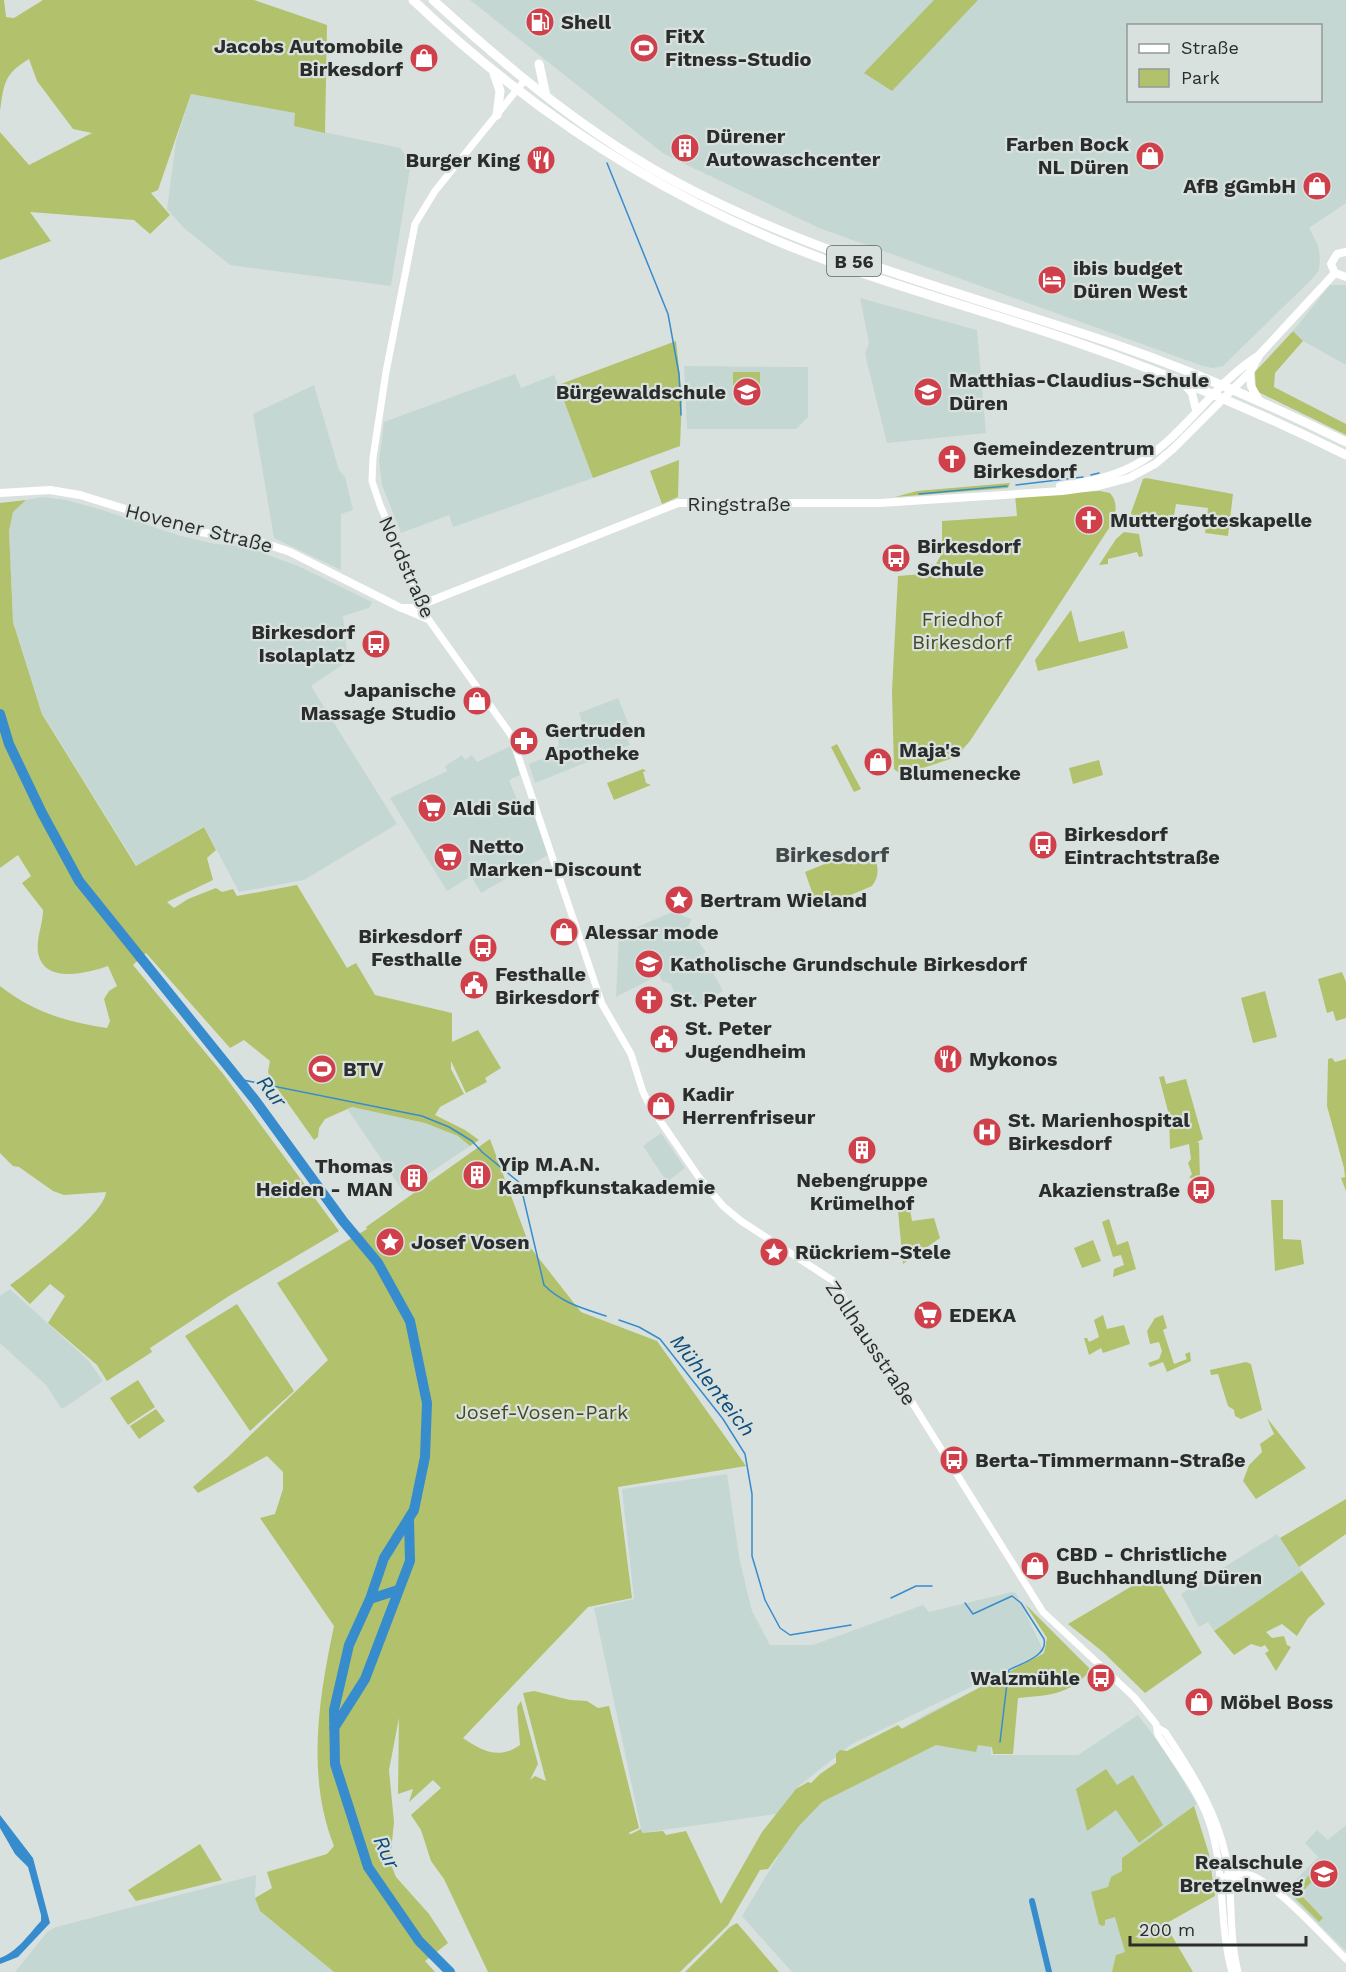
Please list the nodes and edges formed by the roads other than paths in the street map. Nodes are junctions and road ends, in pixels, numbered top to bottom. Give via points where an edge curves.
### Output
1 (412, 0) edge
2 (433, 0) edge
3 (539, 64) dead end
4 (494, 73) junction
5 (524, 81) junction
6 (517, 90) junction
7 (548, 98) junction
8 (496, 115) junction
9 (1346, 252) edge
10 (1335, 273) junction
11 (1346, 277) edge
12 (1260, 354) junction
13 (1250, 372) junction
14 (1181, 381) junction
15 (1220, 385) junction
16 (1232, 390) junction
17 (1212, 393) junction
18 (1223, 398) junction
19 (1261, 403) junction
20 (1196, 410) junction
21 (1346, 442) edge
22 (1346, 456) edge
23 (1121, 476) junction
24 (0, 493) edge
25 (422, 604) junction
26 (401, 608) junction
27 (429, 620) junction
28 (637, 1070) joint
29 (1225, 1876) junction
30 (1346, 1959) edge
31 (1232, 1972) edge
32 (1238, 1972) edge

1 - 4 main road, B 56
2 - 5 main road, B 56
3 - 7 main road via 542,88
4 - 6 main road, B 56
4 - 8 main road via 500,91
5 - 6 street, Nordstraße
5 - 7 main road, B 56
6 - 8 street, Nordstraße
6 - 14 main road, B 56 via 651,179 770,238 852,271 1063,338
7 - 15 main road, B 56 via 655,170 776,230 877,269 1115,344
8 - 25 street, Nordstraße via 435,191 415,224 386,372 372,481
9 - 10 main road via 1336,254 1332,260
10 - 11 main road
10 - 12 main road
12 - 13 main road
12 - 15 main road
13 - 16 main road
13 - 19 main road via 1251,386
14 - 17 main road, B 56
14 - 20 main road via 1192,393
15 - 16 main road, B 56
15 - 17 main road
16 - 18 main road
16 - 19 main road, B 56
17 - 18 main road, B 56
17 - 20 main road
18 - 22 main road, B 56
18 - 23 main road via 1162,459 1143,472
19 - 21 main road, B 56
20 - 23 main road via 1159,448
23 - 25 main road, Ringstraße via 1038,490 880,503 678,503
24 - 26 main road, Hovener Straße via 50,490 80,495 200,532 258,541 290,552
25 - 26 main road
25 - 27 street, Nordstraße
26 - 27 street
27 - 28 street, Nordstraße via 511,735 602,1004
28 - 29 street, Zollhausstraße via 650,1106 723,1206 835,1282 862,1335 908,1396 1031,1595 1054,1624 1122,1684 1158,1728 1165,1731 1208,1800 1219,1826
29 - 30 street via 1259,1882 1276,1892
29 - 31 street via 1227,1953
29 - 32 street

